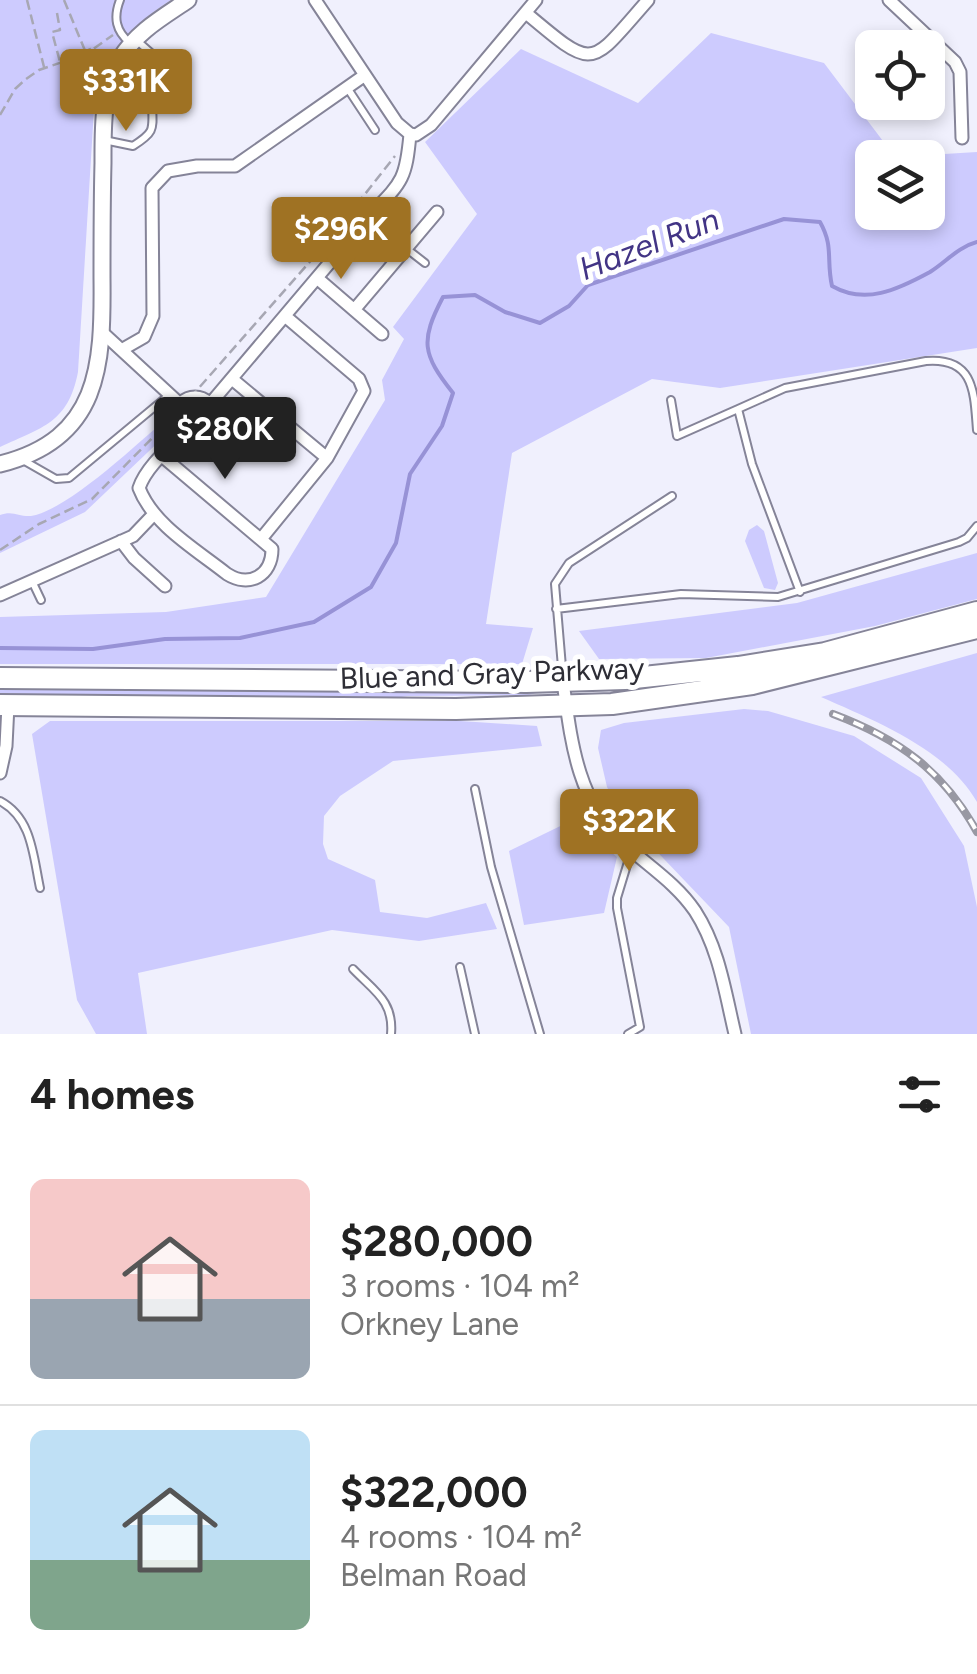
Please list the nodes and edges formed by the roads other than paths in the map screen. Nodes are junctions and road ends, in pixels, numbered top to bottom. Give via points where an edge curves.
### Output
1 (120, 0) edge
2 (188, 0) edge
3 (315, 0) edge
4 (536, 0) edge
5 (648, 0) edge
6 (888, 0) edge
7 (526, 12) junction
8 (133, 41) junction
9 (365, 75) junction
10 (348, 88) junction
11 (106, 94) junction
12 (152, 105) junction
13 (376, 130) dead end
14 (962, 138) dead end
15 (102, 140) junction
16 (406, 140) junction
17 (437, 212) dead end
18 (406, 248) junction
19 (425, 264) dead end
20 (317, 278) junction
21 (354, 310) junction
22 (284, 316) junction
23 (102, 333) junction
24 (382, 334) dead end
25 (124, 350) junction
26 (232, 379) junction
27 (169, 395) junction
28 (670, 400) dead end
29 (180, 404) junction
30 (210, 404) junction
31 (738, 409) junction
32 (977, 430) edge
33 (184, 432) junction
34 (162, 456) junction
35 (20, 458) junction
36 (327, 458) junction
37 (0, 464) edge
38 (672, 496) dead end
39 (154, 514) junction
40 (977, 526) edge
41 (260, 539) junction
42 (121, 541) junction
43 (32, 580) junction
44 (165, 586) dead end
45 (800, 592) junction
46 (0, 595) edge
47 (41, 600) dead end
48 (556, 609) junction
49 (977, 612) edge
50 (977, 628) edge
51 (0, 678) edge
52 (564, 682) junction
53 (4, 705) edge
54 (566, 707) junction
55 (0, 773) edge
56 (474, 789) dead end
57 (0, 801) edge
58 (632, 851) junction
59 (40, 888) dead end
60 (460, 967) dead end
61 (354, 970) dead end
62 (391, 1034) edge
63 (475, 1034) edge
64 (540, 1034) edge
65 (628, 1034) edge
66 (734, 1034) edge

1 - 8 lane via 116,23
2 - 8 main road
3 - 9 street
4 - 7 street
5 - 7 street via 605,48 588,56
6 - 14 street via 955,62
7 - 16 street via 431,125
8 - 11 main road
8 - 12 lane via 151,53 171,90
9 - 10 street
9 - 16 street
10 - 13 lane
10 - 25 street via 236,166 182,167 156,181 153,316 144,337
11 - 12 lane
11 - 15 main road
12 - 15 lane via 148,136 133,146
15 - 23 main road
16 - 20 street via 407,171 399,186
17 - 18 street
18 - 19 lane
18 - 21 street
20 - 21 street
20 - 22 street
21 - 24 street
22 - 26 street
22 - 36 street via 360,379 364,391
23 - 25 street
23 - 35 main road via 98,373 85,406 48,445
25 - 27 street
26 - 30 street
26 - 36 street
27 - 29 street
27 - 35 lane via 70,478 56,479
28 - 31 lane via 677,436
29 - 30 street via 190,397
29 - 33 street via 177,420
30 - 33 street via 210,429
31 - 32 lane via 784,388 944,360 968,375
31 - 45 lane
33 - 34 street
34 - 39 street via 138,488
34 - 41 street
35 - 37 main road
36 - 41 street
38 - 48 lane via 570,563 555,584
39 - 41 street via 238,581 258,578 272,561 272,549
39 - 42 street
40 - 45 lane via 958,542
42 - 43 street
42 - 44 street
43 - 46 street
43 - 47 lane
45 - 48 lane via 765,598 681,594
48 - 52 lane
49 - 52 highway, Blue and Gray Parkway via 825,653 668,676
50 - 54 highway, Blue and Gray Parkway via 752,684
51 - 52 highway, Blue and Gray Parkway
52 - 54 street
53 - 54 highway, Blue and Gray Parkway
53 - 55 street
54 - 58 street via 583,784 605,824
56 - 64 lane
57 - 59 lane via 23,822
58 - 65 lane via 617,898 640,1027
58 - 66 street via 682,894 706,932
60 - 63 lane
61 - 62 lane via 386,1001

